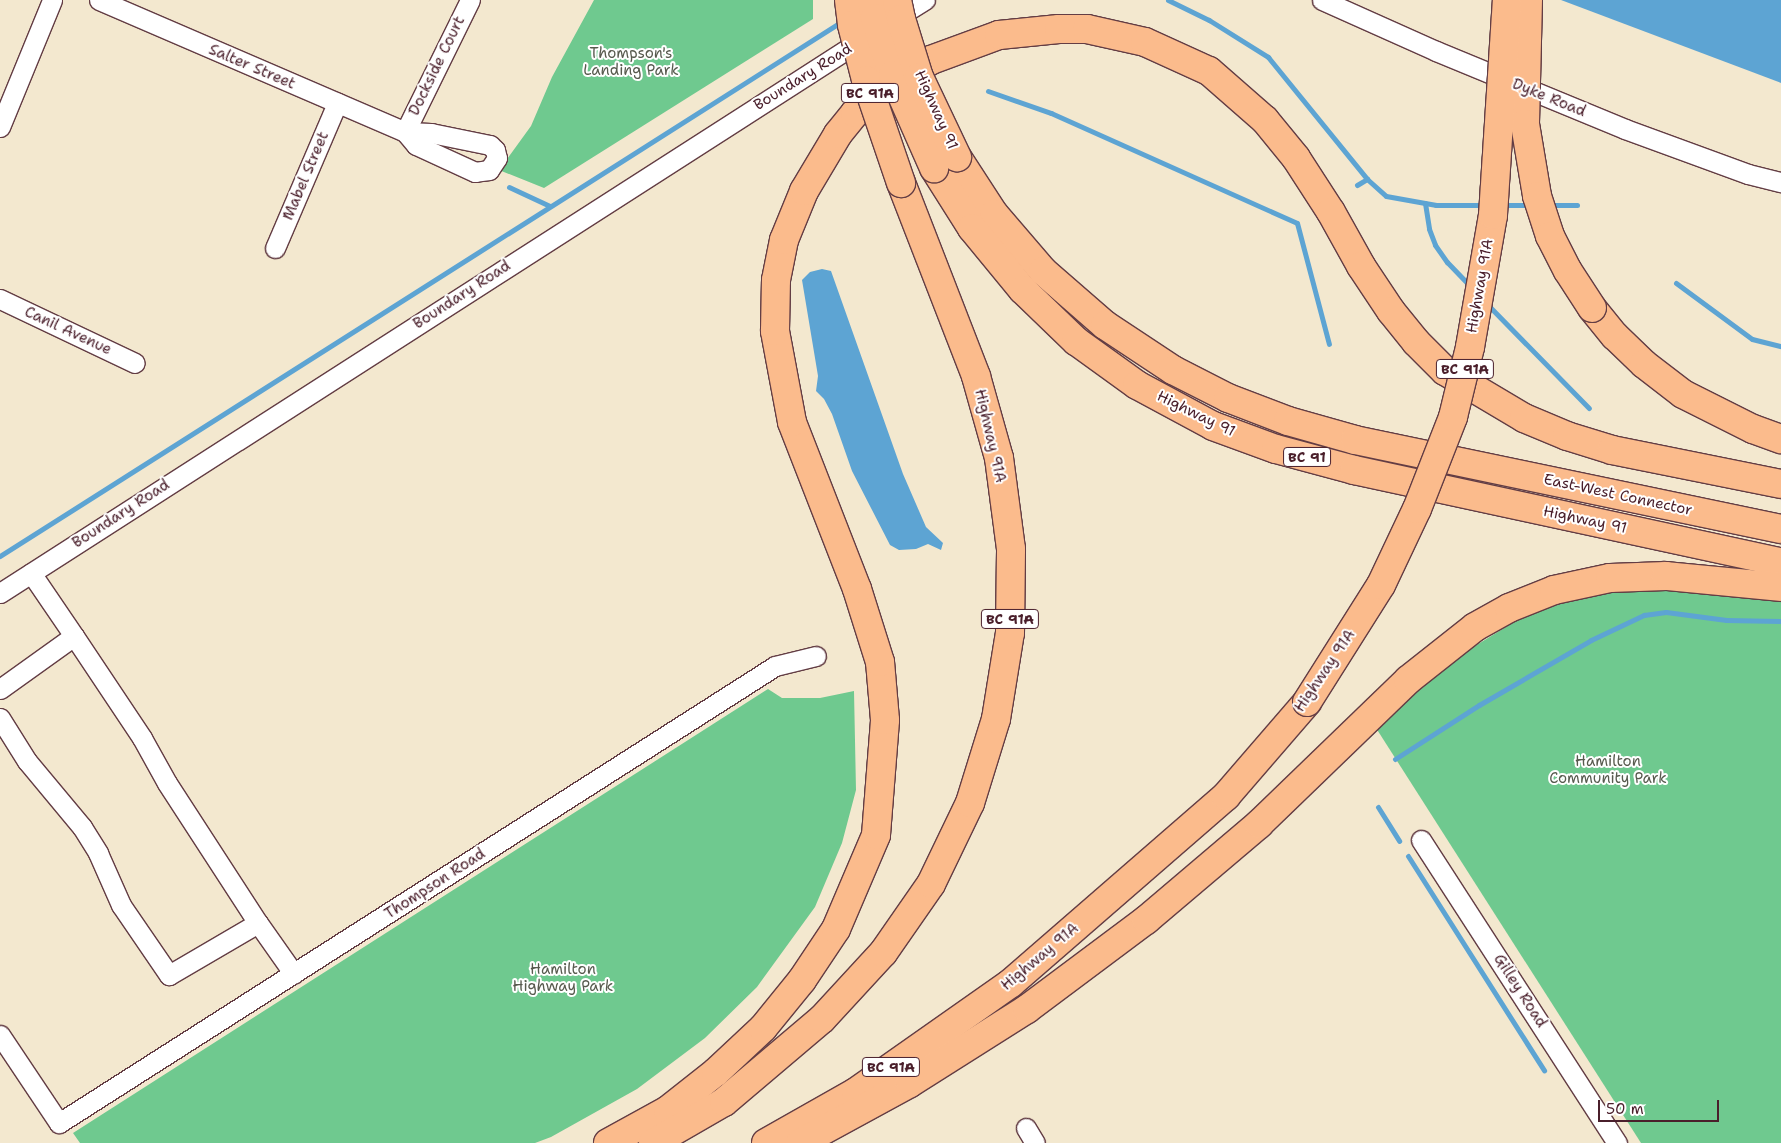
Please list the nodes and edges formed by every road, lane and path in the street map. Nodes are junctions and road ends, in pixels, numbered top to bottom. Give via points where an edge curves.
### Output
1 (52, 0) edge
2 (99, 0) edge
3 (470, 0) edge
4 (849, 0) edge
5 (872, 0) edge
6 (897, 0) edge
7 (925, 0) edge
8 (1322, 0) edge
9 (1507, 0) edge
10 (1528, 0) edge
11 (337, 103) junction
12 (0, 126) edge
13 (405, 132) joint
14 (946, 162) junction
15 (1781, 182) edge
16 (275, 248) dead end
17 (0, 299) edge
18 (135, 363) dead end
19 (1781, 438) edge
20 (1456, 461) joint
21 (1781, 484) edge
22 (1781, 529) edge
23 (1781, 562) edge
24 (31, 573) junction
25 (1781, 587) edge
26 (0, 593) edge
27 (74, 636) junction
28 (816, 656) dead end
29 (0, 690) edge
30 (0, 718) edge
31 (1421, 840) dead end
32 (258, 923) junction
33 (294, 974) junction
34 (0, 1034) edge
35 (608, 1143) edge
36 (653, 1143) edge
37 (766, 1143) edge
38 (800, 1143) edge
39 (1617, 1143) edge

1 - 12 street
2 - 11 street, Salter Street
3 - 13 street, Dockside Court
4 - 36 highway, Highway 91A / BC 91A, bridge via 866,80 901,184 976,376 999,458 1011,549 1010,624 996,719 970,803 931,884 883,953 822,1019 724,1102
5 - 14 highway, Highway 91 / BC 91, bridge via 893,75
6 - 14 highway, Highway 91 / BC 91, bridge
7 - 24 street, Boundary Road
8 - 15 street, Dyke Road via 1625,129 1748,174
9 - 37 highway, Highway 91A / BC 91A, bridge via 1493,215 1470,347 1453,417 1417,509 1381,585 1307,702 1226,796 1011,984 856,1092
10 - 19 highway, bridge via 1525,124 1537,196 1550,236 1568,271 1592,308 1644,364 1683,394 1753,430
11 - 13 street, Salter Street
11 - 16 street, Mabel Street
14 - 20 highway, Highway 91 / BC 91 via 1043,270 1105,325 1173,370 1228,398 1288,421 1355,440
14 - 23 highway, Highway 91 / BC 91 via 972,228 1023,290 1076,341 1137,385 1214,426 1276,449 1354,470
17 - 18 street, Canil Avenue
20 - 22 highway, East-West Connector / BC 91
21 - 35 highway via 1612,450 1567,436 1524,418 1444,370 1416,342 1360,266 1331,212 1296,158 1271,128 1216,76 1187,60 1145,42 1087,30 1059,29 999,35 931,60 876,95 838,134 804,191 784,240 776,280 775,331 792,422 857,589 880,662 885,720 876,835 836,929 802,980 763,1028 716,1072 668,1110
24 - 26 street, Boundary Road
24 - 27 street
25 - 38 highway via 1666,576 1610,578 1554,590 1484,622 1408,680 1259,824 1146,920 1027,1009 910,1083
27 - 29 street
27 - 32 street
28 - 33 street, Thompson Road via 775,666
30 - 32 street via 27,761 82,827 98,853 121,905 169,975
31 - 39 street, Gilley Road
32 - 33 street
33 - 34 street, Thompson Road via 59,1123

